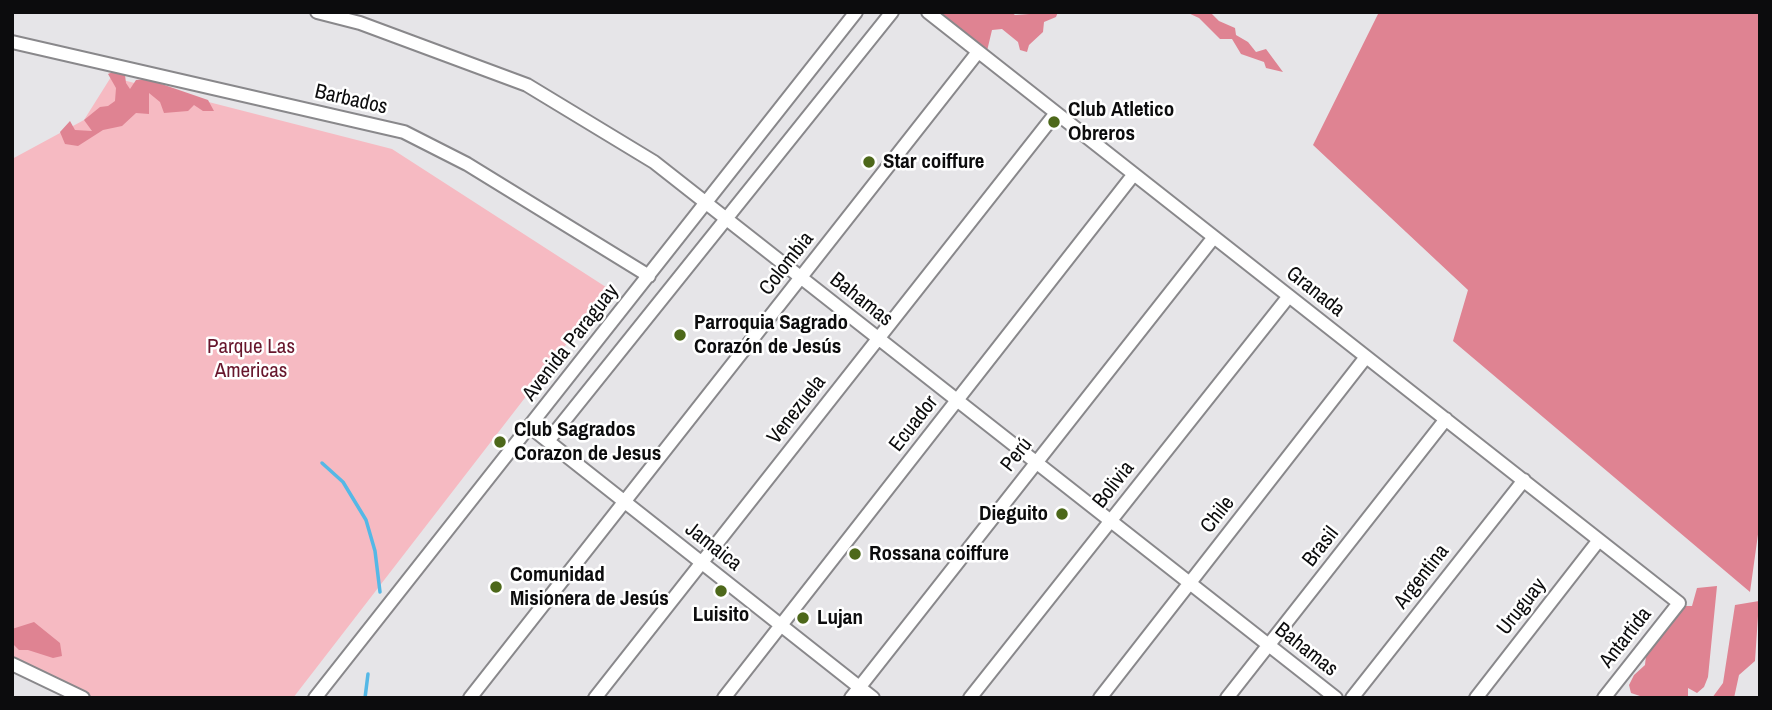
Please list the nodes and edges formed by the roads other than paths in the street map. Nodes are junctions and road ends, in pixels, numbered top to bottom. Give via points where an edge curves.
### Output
1 (317, 12) edge
2 (856, 12) edge
3 (892, 12) edge
4 (928, 12) edge
5 (12, 42) edge
6 (978, 52) junction
7 (1056, 113) junction
8 (1134, 174) junction
9 (706, 203) junction
10 (727, 219) junction
11 (1214, 237) junction
12 (649, 276) junction
13 (801, 277) junction
14 (1289, 296) junction
15 (878, 338) junction
16 (1366, 357) junction
17 (957, 400) junction
18 (1446, 419) junction
19 (530, 427) junction
20 (548, 442) junction
21 (1036, 463) junction
22 (1524, 480) junction
23 (624, 501) junction
24 (1110, 521) junction
25 (1599, 540) junction
26 (701, 562) junction
27 (1189, 583) junction
28 (1679, 603) joint
29 (781, 625) junction
30 (1268, 645) junction
31 (12, 664) edge
32 (856, 693) edge
33 (83, 698) edge
34 (314, 698) edge
35 (470, 698) edge
36 (595, 698) edge
37 (724, 698) edge
38 (873, 698) edge
39 (970, 698) edge
40 (1100, 698) edge
41 (1227, 698) edge
42 (1336, 698) edge
43 (1352, 698) edge
44 (1476, 698) edge
45 (1604, 698) edge

1 - 9 street, Bahamas via 360,23 527,85 654,162
2 - 9 street, Avenida Paraguay
3 - 10 street
4 - 6 street, Granada
5 - 12 street, Barbados via 404,132 467,164
6 - 7 street, Granada
6 - 13 street, Colombia
7 - 8 street, Granada
7 - 15 street, Venezuela
8 - 11 street, Granada
8 - 17 street, Ecuador
9 - 10 street, Bahamas
9 - 12 street, Avenida Paraguay
10 - 13 street, Bahamas
10 - 20 street
11 - 14 street, Granada
11 - 21 street, Perú
12 - 19 street, Avenida Paraguay
13 - 15 street, Bahamas
13 - 23 street, Colombia
14 - 16 street, Granada
14 - 24 street, Bolivia
15 - 17 street, Bahamas
15 - 26 street, Venezuela
16 - 18 street, Granada
16 - 27 street, Chile
17 - 21 street, Bahamas
17 - 29 street, Ecuador
18 - 22 street, Granada
18 - 30 street, Brasil
19 - 20 street, Jamaica
19 - 34 street, Avenida Paraguay
20 - 23 street, Jamaica
21 - 24 street, Bahamas
21 - 32 street, Perú
22 - 25 street, Granada
22 - 43 street, Argentina
23 - 26 street, Jamaica
23 - 35 street, Colombia
24 - 27 street, Bahamas
24 - 39 street, Bolivia
25 - 28 street, Granada
25 - 44 street, Uruguay
26 - 29 street, Jamaica
26 - 36 street, Venezuela
27 - 30 street, Bahamas
27 - 40 street, Chile
28 - 45 street, Antartida
29 - 32 street, Jamaica
29 - 37 street, Ecuador
30 - 41 street, Brasil
30 - 42 street, Bahamas
31 - 33 street
32 - 38 street, Jamaica

